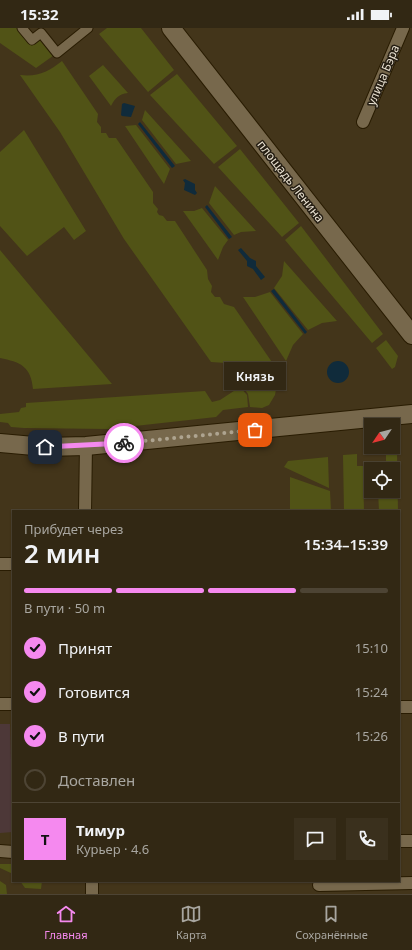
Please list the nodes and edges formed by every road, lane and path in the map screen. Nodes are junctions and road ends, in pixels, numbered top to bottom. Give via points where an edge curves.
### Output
1 (22, 28) edge
2 (88, 28) edge
3 (171, 28) edge
4 (403, 28) edge
5 (363, 122) dead end
6 (412, 335) edge
7 (412, 414) edge
8 (0, 443) edge
9 (86, 446) junction
10 (85, 510) edge
11 (0, 564) edge
12 (12, 564) edge
13 (0, 704) edge
14 (12, 704) edge
15 (400, 707) edge
16 (412, 708) edge
17 (412, 841) edge
18 (400, 842) edge
19 (0, 851) edge
20 (12, 852) edge
21 (92, 882) edge
22 (412, 883) edge
23 (319, 884) dead end
24 (92, 894) edge

1 - 2 street via 32,40 41,33 57,52
3 - 6 main road, площадь Ленина
4 - 5 street, улица Бэра
7 - 9 main road
8 - 9 main road via 45,447
9 - 10 street
11 - 12 street
13 - 14 street
15 - 16 street
17 - 18 street
19 - 20 street
21 - 24 street
22 - 23 street

